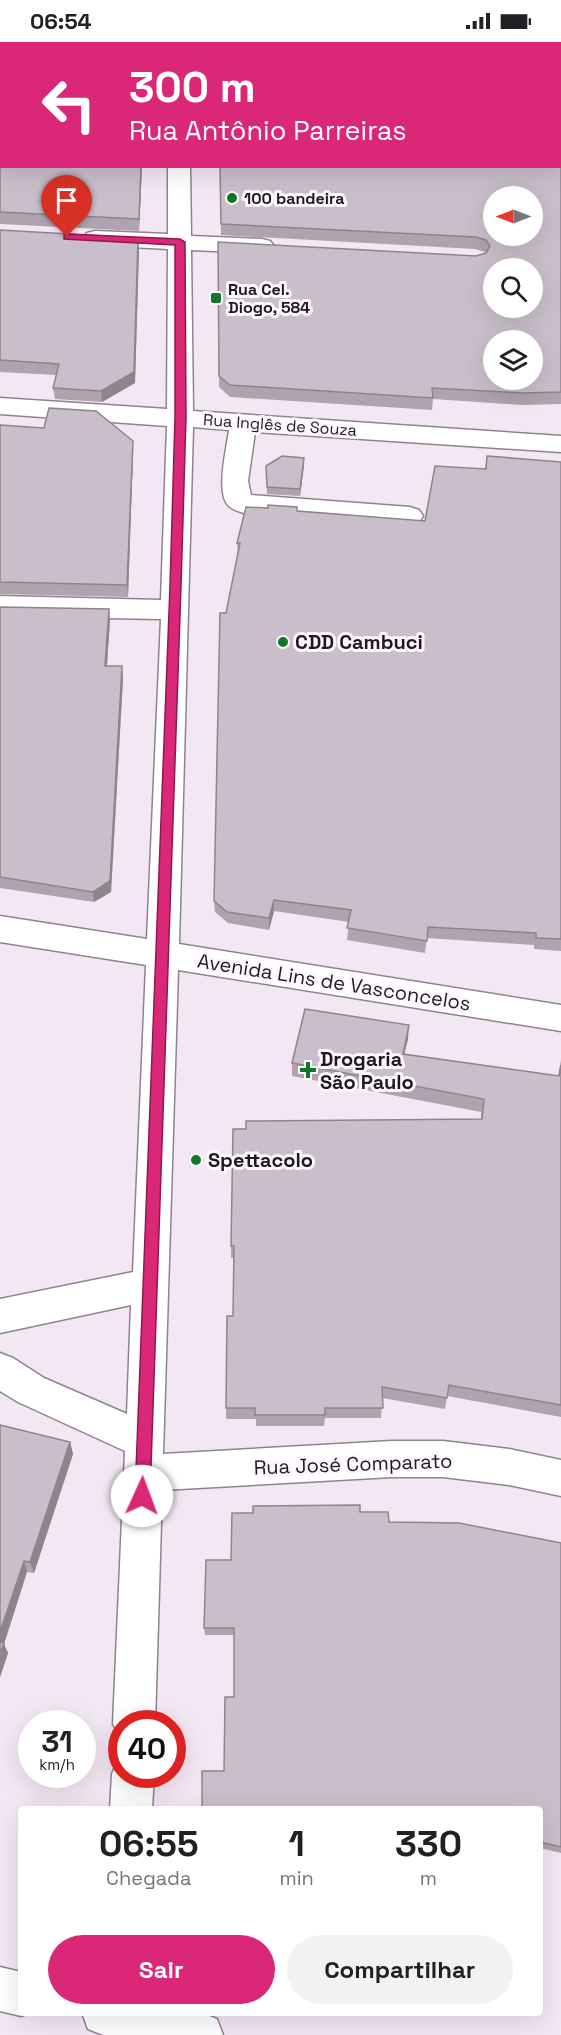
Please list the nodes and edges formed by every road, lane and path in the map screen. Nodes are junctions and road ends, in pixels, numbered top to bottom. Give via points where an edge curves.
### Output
1 (179, 168) edge
2 (72, 237) edge
3 (180, 242) junction
4 (290, 248) edge
5 (0, 406) edge
6 (180, 418) junction
7 (243, 423) junction
8 (561, 444) edge
9 (410, 516) dead end
10 (0, 606) edge
11 (175, 610) junction
12 (0, 929) edge
13 (163, 954) junction
14 (561, 1018) edge
15 (150, 1285) junction
16 (0, 1316) edge
17 (0, 1370) edge
18 (144, 1457) junction
19 (561, 1478) edge
20 (135, 1710) edge
21 (133, 1788) edge
22 (132, 1806) edge
23 (0, 1989) edge
24 (18, 1993) edge
25 (119, 2020) edge
26 (201, 2035) edge

1 - 3 street
2 - 3 street
3 - 4 street
3 - 6 street
5 - 6 street, Rua Inglês de Souza
6 - 7 street, Rua Inglês de Souza
6 - 11 street
7 - 8 street, Rua Inglês de Souza
7 - 9 street via 235,481 238,500 248,505
10 - 11 street
11 - 13 street
12 - 13 street, Avenida Lins de Vasconcelos
13 - 14 street, Avenida Lins de Vasconcelos
13 - 15 street
15 - 16 street
15 - 18 street
17 - 18 street
18 - 19 street, Rua José Comparato via 443,1459
18 - 20 street
21 - 22 street
23 - 24 street
25 - 26 street

